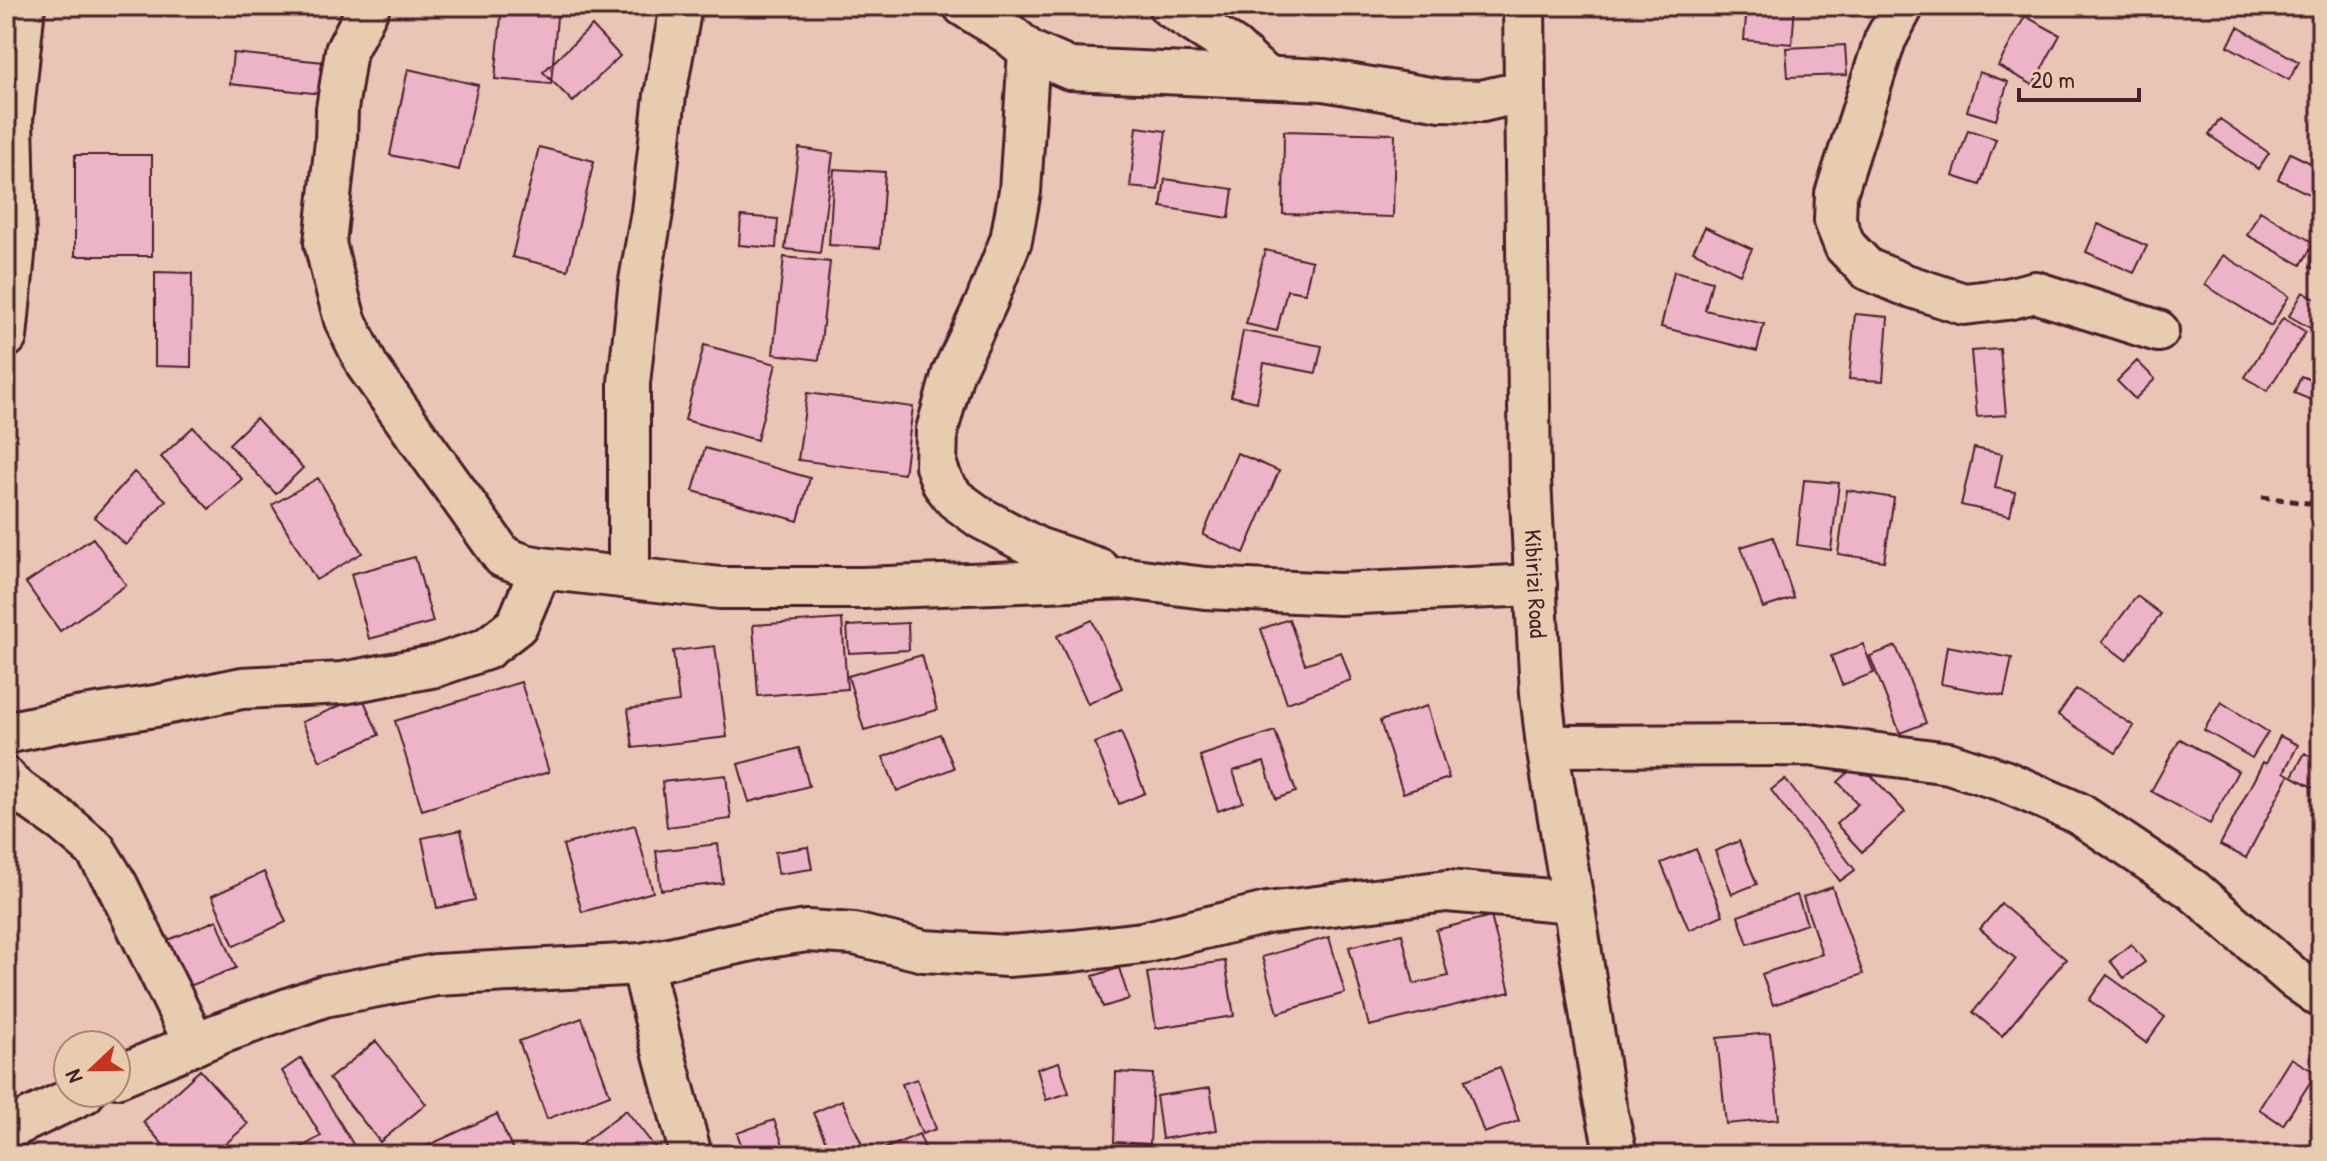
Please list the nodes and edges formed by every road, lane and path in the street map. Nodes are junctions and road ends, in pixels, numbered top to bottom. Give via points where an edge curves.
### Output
1 (24, 6) edge
2 (369, 6) edge
3 (681, 6) edge
4 (964, 6) edge
5 (1169, 6) edge
6 (1524, 6) edge
7 (1903, 6) edge
8 (1029, 51) junction
9 (1265, 77) junction
10 (1525, 91) junction
11 (2158, 331) dead end
12 (6, 337) edge
13 (2262, 497) dead end
14 (2321, 501) edge
15 (541, 568) junction
16 (629, 578) junction
17 (1126, 578) junction
18 (1536, 585) junction
19 (6, 733) edge
20 (1547, 746) junction
21 (6, 778) edge
22 (1573, 902) junction
23 (642, 964) junction
24 (2321, 997) edge
25 (195, 1044) junction
26 (132, 1070) edge
27 (52, 1108) edge
28 (6, 1130) edge
29 (691, 1155) edge
30 (1616, 1155) edge

1 - 12 street via 12,120 15,244
2 - 15 street via 346,51 325,243 345,320 368,367 495,547 503,557
3 - 16 street via 629,383
4 - 8 street
5 - 9 street via 1234,48
6 - 10 street, Kibirizi Road
7 - 11 street via 1885,40 1836,194 1835,221 1845,246 1867,269 1964,304 2035,292
8 - 9 street via 1070,69
8 - 17 street via 1020,191 1011,240 953,373 937,430 936,466 955,499 981,518 1037,548
9 - 10 street via 1324,80 1441,100 1482,101
10 - 18 street, Kibirizi Road
13 - 14 path
15 - 16 street
15 - 19 street via 517,625 486,649 436,666 343,683 242,688
16 - 17 street via 720,588 863,588
17 - 18 street via 1205,588 1339,594
18 - 20 street, Kibirizi Road
20 - 22 street, Kibirizi Road
20 - 24 street via 1809,745 1949,763 2078,813 2193,890
21 - 25 street via 95,849
22 - 23 street via 1447,891 1267,913 1142,943 1007,956 924,951 854,934 807,931
22 - 30 street, Kibirizi Road
23 - 25 street via 436,975 324,996
23 - 29 street
25 - 26 street
27 - 28 street

